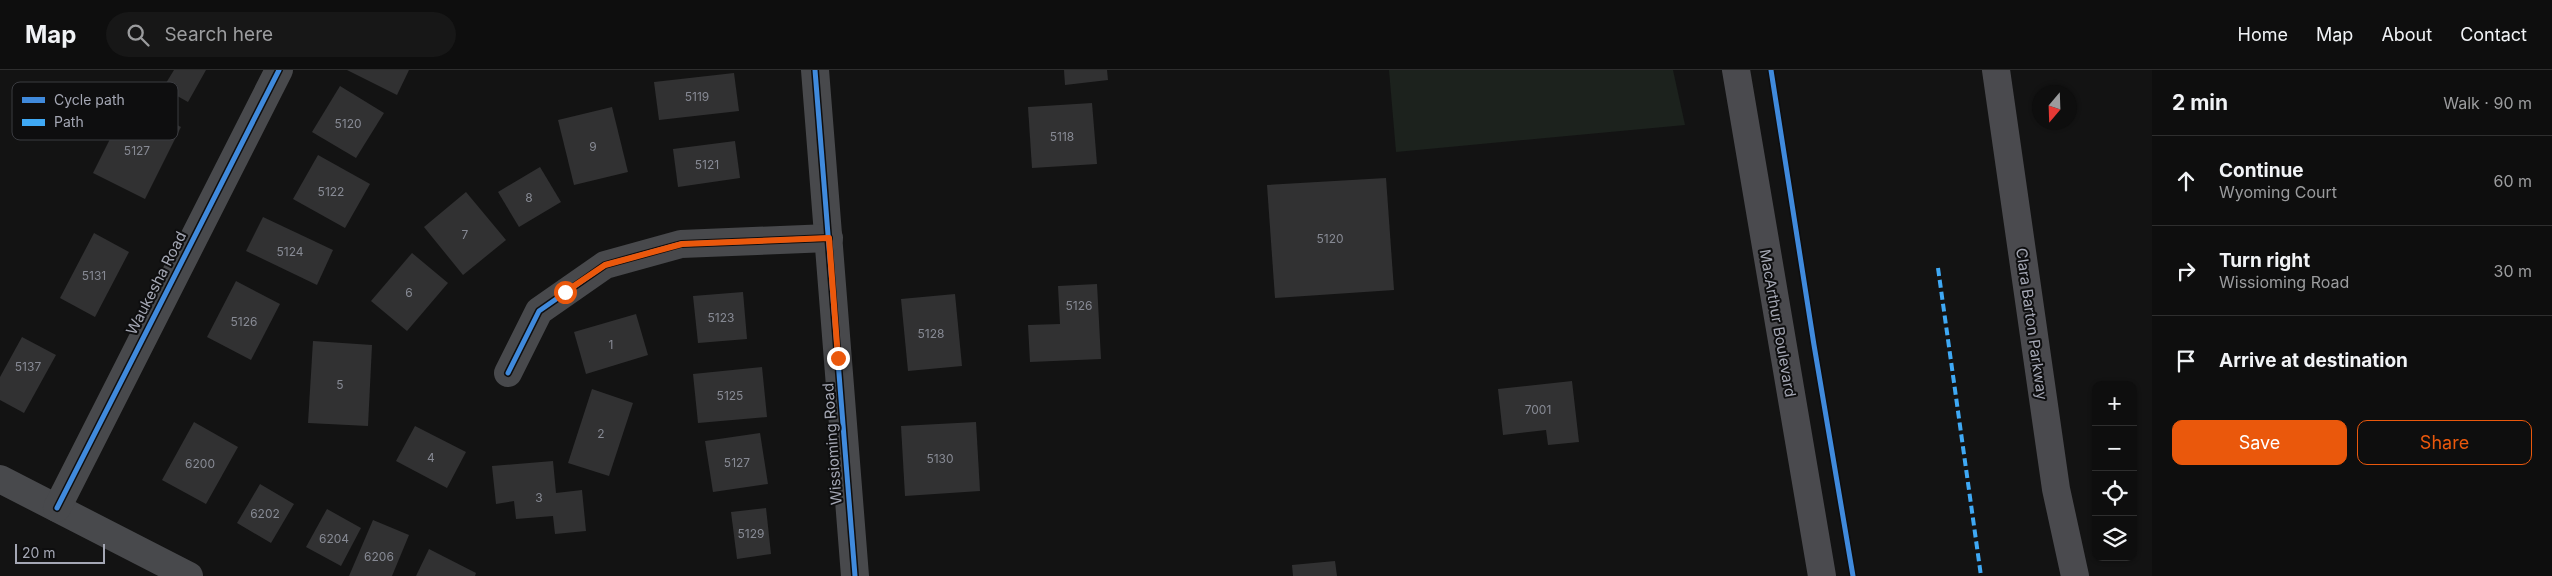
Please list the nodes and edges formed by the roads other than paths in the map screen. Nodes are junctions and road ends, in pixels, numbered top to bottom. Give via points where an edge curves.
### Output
1 (279, 70) edge
2 (815, 70) edge
3 (1736, 70) edge
4 (1996, 70) edge
5 (829, 238) junction
6 (508, 373) dead end
7 (0, 479) edge
8 (57, 508) junction
9 (189, 576) edge
10 (855, 576) edge
11 (1822, 576) edge
12 (2075, 576) edge

1 - 8 street, Waukesha Road
2 - 5 street, Wissioming Road
3 - 11 main road, MacArthur Boulevard
4 - 12 main road, Clara Barton Parkway via 2056,489
5 - 6 street via 682,244 605,265 539,311
5 - 10 street, Wissioming Road
7 - 8 street
8 - 9 street

